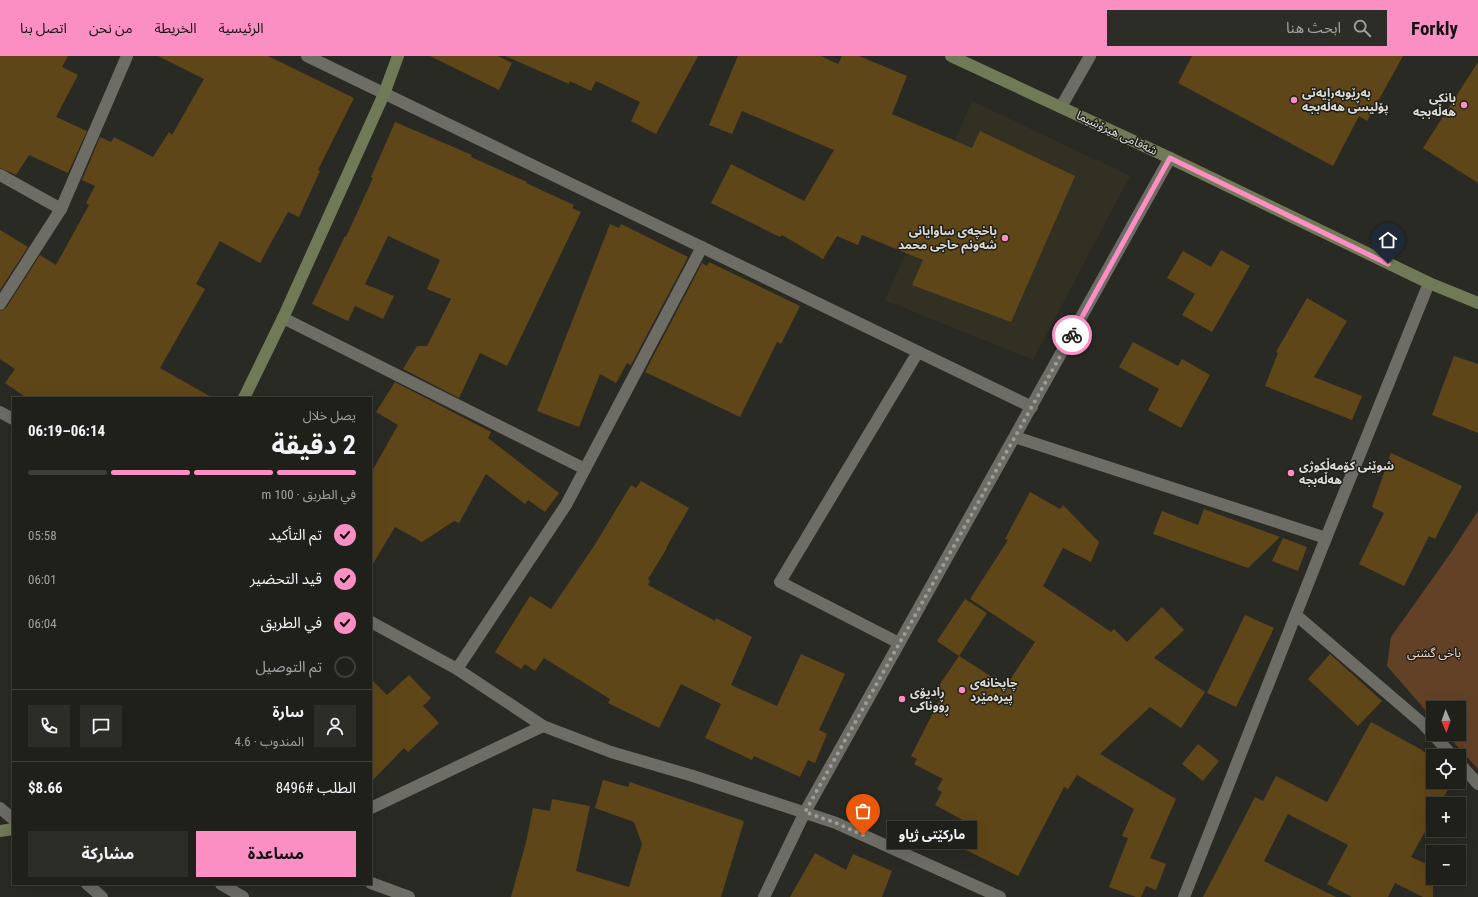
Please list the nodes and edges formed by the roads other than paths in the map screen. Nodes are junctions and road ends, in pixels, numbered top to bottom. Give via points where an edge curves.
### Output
1 (127, 56) edge
2 (307, 56) edge
3 (398, 56) edge
4 (951, 56) edge
5 (1090, 56) edge
6 (384, 94) junction
7 (1061, 107) junction
8 (1170, 158) junction
9 (0, 175) edge
10 (61, 209) junction
11 (702, 247) junction
12 (1429, 284) junction
13 (1478, 303) edge
14 (0, 304) edge
15 (283, 318) junction
16 (918, 352) junction
17 (244, 397) edge
18 (1032, 407) junction
19 (0, 412) edge
20 (12, 418) edge
21 (1015, 437) junction
22 (585, 469) junction
23 (1326, 538) junction
24 (1296, 615) junction
25 (372, 623) edge
26 (899, 643) junction
27 (457, 669) junction
28 (544, 726) junction
29 (1446, 749) edge
30 (1466, 770) edge
31 (1478, 784) edge
32 (0, 808) edge
33 (372, 808) edge
34 (805, 812) junction
35 (12, 818) edge
36 (12, 828) edge
37 (0, 831) edge
38 (372, 882) edge
39 (88, 885) edge
40 (223, 885) edge
41 (102, 897) edge
42 (243, 897) edge
43 (409, 897) edge
44 (764, 897) edge
45 (1000, 897) edge
46 (1184, 897) edge

1 - 10 street
2 - 6 street
3 - 6 main road
4 - 7 main road, شەقامی هیرۆشیما
5 - 7 street
6 - 11 street
6 - 15 main road
7 - 8 main road, شەقامی هیرۆشیما
8 - 12 main road, شەقامی هیرۆشیما
8 - 18 street
9 - 10 street
10 - 14 street
11 - 16 street
11 - 22 street
12 - 13 main road, شەقامی هیرۆشیما
12 - 23 street
15 - 17 main road
15 - 22 street
16 - 18 street
16 - 26 street via 780,582
18 - 21 street
19 - 20 street
21 - 23 street
21 - 26 street
22 - 27 street via 566,505
23 - 24 street
24 - 29 street via 1422,723
24 - 46 street
25 - 27 street
26 - 34 street
27 - 28 street
28 - 33 street
28 - 34 street via 611,752
30 - 31 street
32 - 35 street
34 - 44 street
34 - 45 street via 836,823
36 - 37 main road
38 - 43 street
39 - 41 street
40 - 42 street

